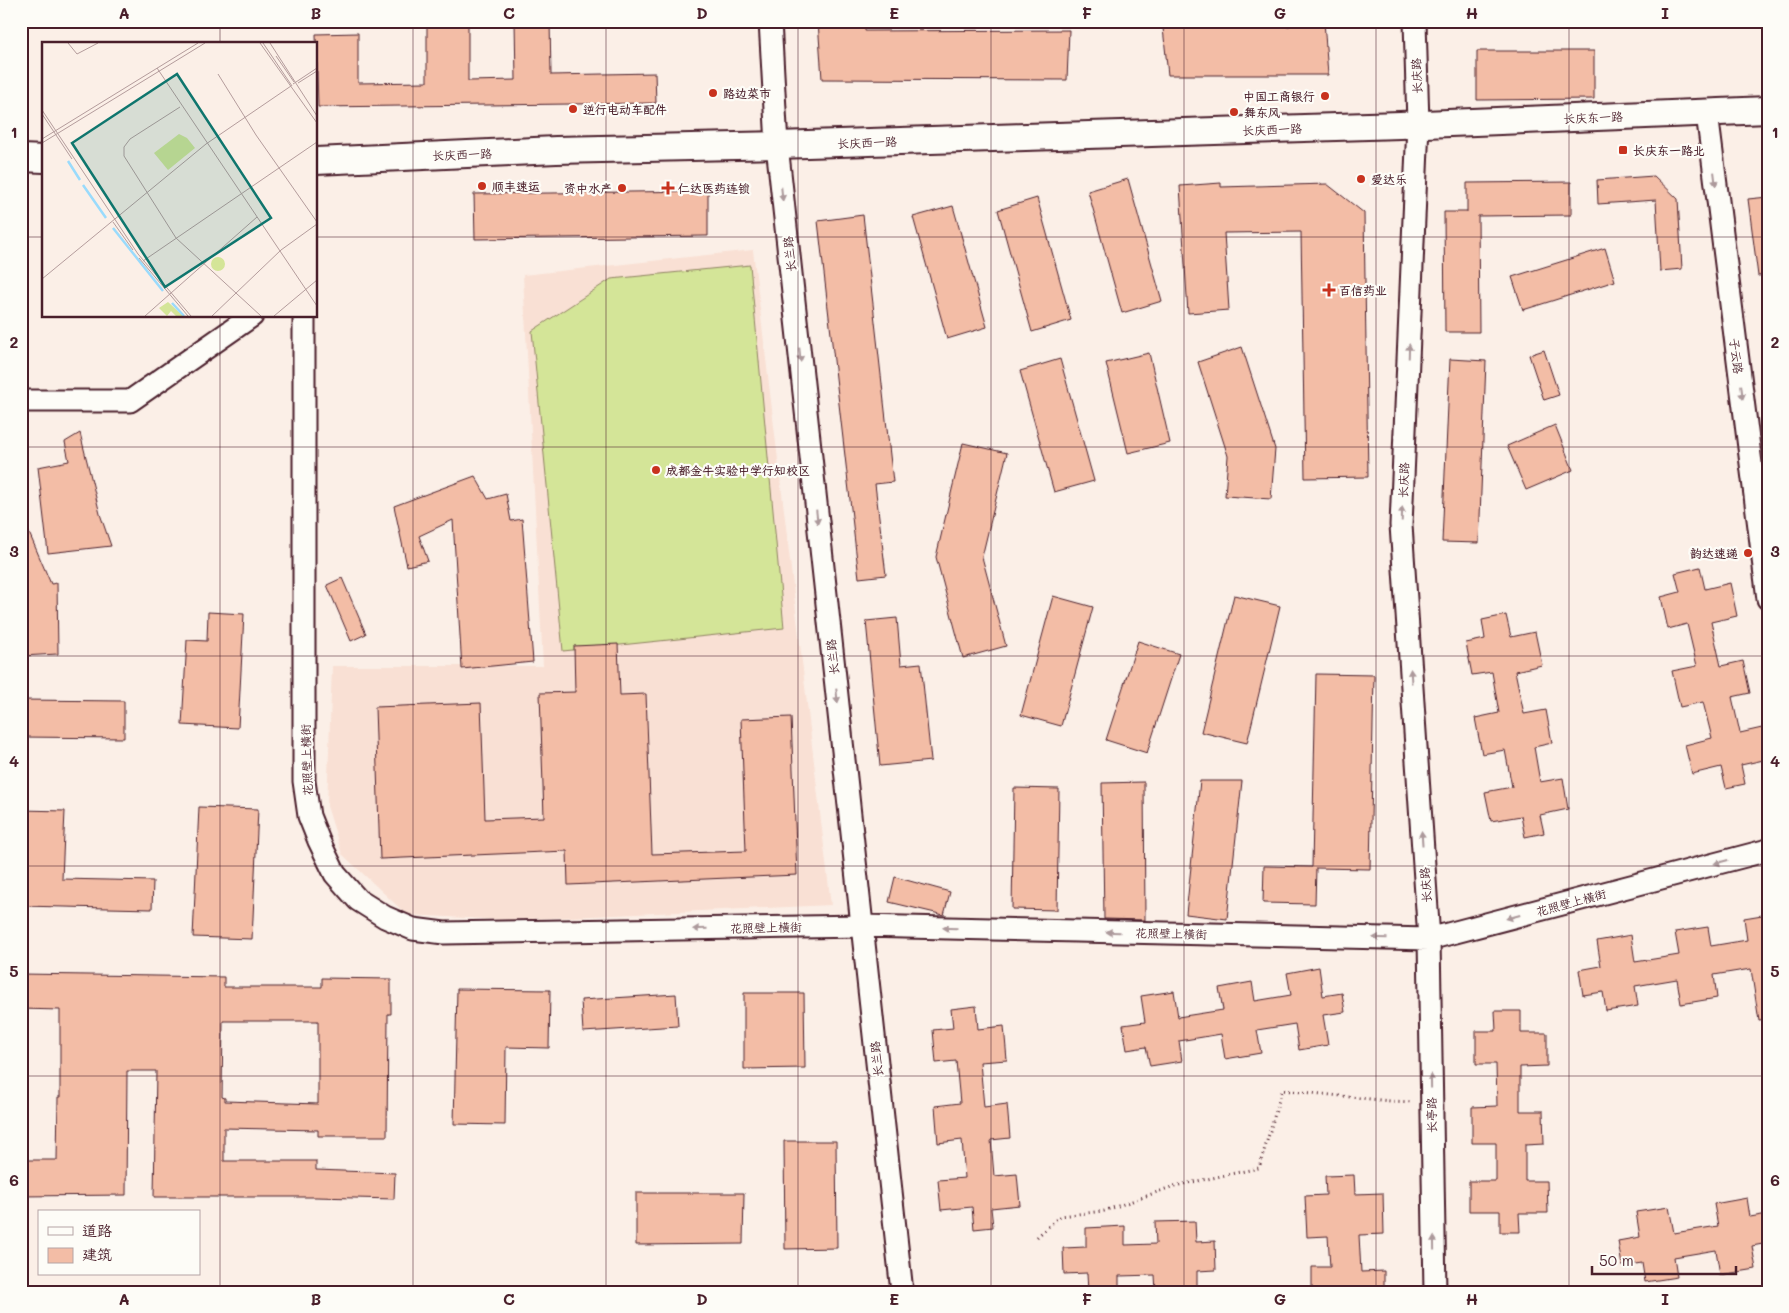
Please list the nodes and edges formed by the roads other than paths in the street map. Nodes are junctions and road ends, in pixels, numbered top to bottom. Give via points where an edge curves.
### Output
1 (770, 21) edge
2 (1415, 21) edge
3 (1768, 110) edge
4 (1707, 113) junction
5 (1418, 124) junction
6 (777, 145) junction
7 (21, 158) edge
8 (42, 159) edge
9 (318, 160) edge
10 (249, 318) edge
11 (304, 318) edge
12 (21, 401) edge
13 (1768, 599) edge
14 (1768, 850) edge
15 (862, 926) junction
16 (1429, 939) junction
17 (902, 1292) edge
18 (1435, 1292) edge

1 - 6 street, 长兰路
2 - 5 street, 长庆路
3 - 4 main road, 长庆东一路
4 - 5 main road, 长庆东一路
4 -> 13 street, 子云路
5 - 6 main road, 长庆西一路
16 -> 5 street, 长庆路 via 1401,525
6 - 9 main road, 长庆西一路
6 -> 15 street, 长兰路
7 - 8 main road
10 - 12 street via 130,401
15 -> 11 street, 花照壁上横街 via 444,933 413,929 358,900 335,874 312,825 304,782
14 -> 16 street, 花照壁上横街
16 -> 15 street, 花照壁上横街
15 - 17 street, 长兰路
18 -> 16 street, 长亭路

